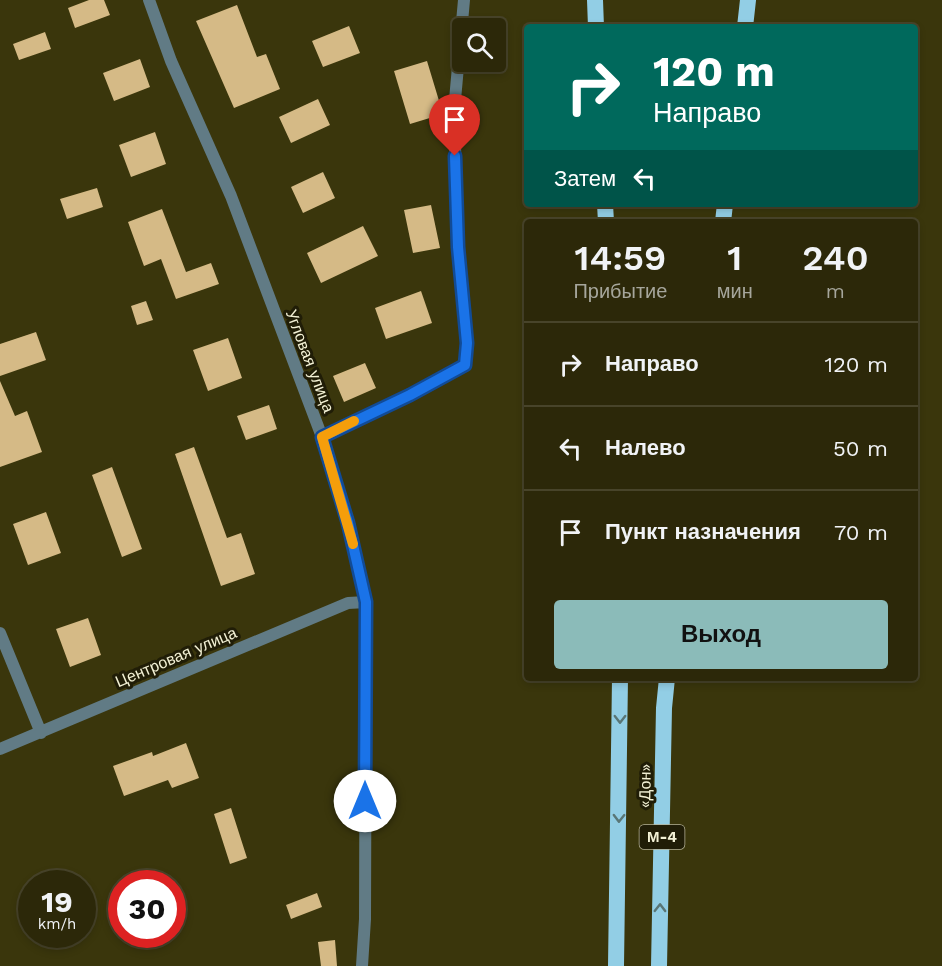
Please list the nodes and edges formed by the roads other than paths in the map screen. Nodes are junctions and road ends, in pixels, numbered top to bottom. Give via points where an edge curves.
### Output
1 (149, 0) edge
2 (464, 0) edge
3 (595, 0) edge
4 (748, 0) edge
5 (596, 24) edge
6 (745, 24) edge
7 (322, 437) junction
8 (366, 602) junction
9 (0, 633) edge
10 (620, 681) edge
11 (667, 681) edge
12 (41, 733) junction
13 (0, 749) edge
14 (362, 966) edge
15 (616, 966) edge
16 (659, 966) edge

1 - 7 street, Угловая улица via 171,61 231,196
2 - 7 street via 454,111 465,365
3 - 5 highway
4 - 6 highway
7 - 8 street, Угловая улица
8 - 12 street, Центровая улица via 348,603
8 - 14 street, Угловая улица
9 - 12 street
10 -> 15 highway, «Дон» / М-4
16 -> 11 highway, «Дон» / М-4
12 - 13 street, Центровая улица

